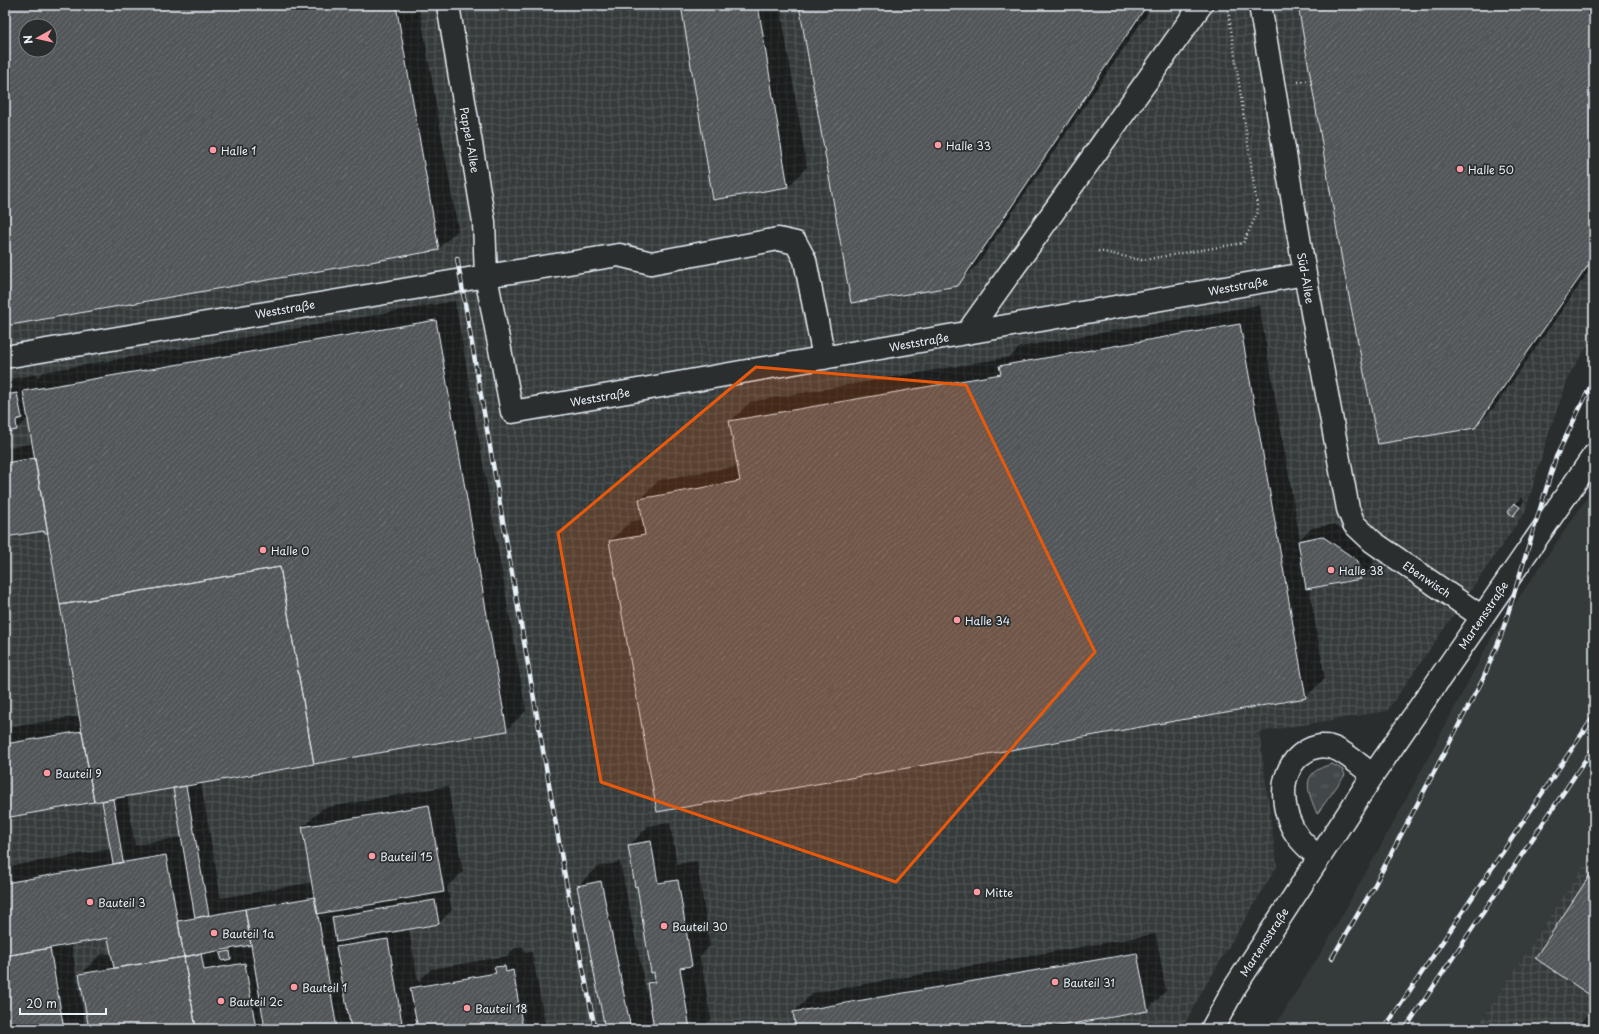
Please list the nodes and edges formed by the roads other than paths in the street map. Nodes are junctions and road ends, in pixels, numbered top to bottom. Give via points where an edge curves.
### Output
1 (448, 5) edge
2 (1201, 5) edge
3 (1260, 5) edge
4 (1305, 274) junction
5 (486, 276) junction
6 (967, 333) junction
7 (5, 356) edge
8 (824, 358) junction
9 (1594, 455) edge
10 (1373, 542) joint
11 (1482, 617) junction
12 (1373, 775) junction
13 (1319, 858) junction
14 (1212, 1029) edge

1 - 5 street, Pappel-Allee via 484,222
2 - 6 street
3 - 4 street, Süd-Allee
4 - 6 street, Weststraße
4 - 10 street, Süd-Allee via 1348,509 1354,524
5 - 7 street, Weststraße
5 - 8 street via 619,255 651,263 778,239 796,243 805,260
5 - 8 street, Weststraße via 512,412
6 - 8 street, Weststraße
9 - 11 street, Martensstraße
10 - 11 street, Ebenwisch
11 - 12 street, Martensstraße
12 - 13 street, Martensstraße
12 - 13 street via 1337,749 1318,746 1299,754 1287,775 1284,793 1288,819 1297,838
13 - 14 street, Martensstraße via 1235,987

